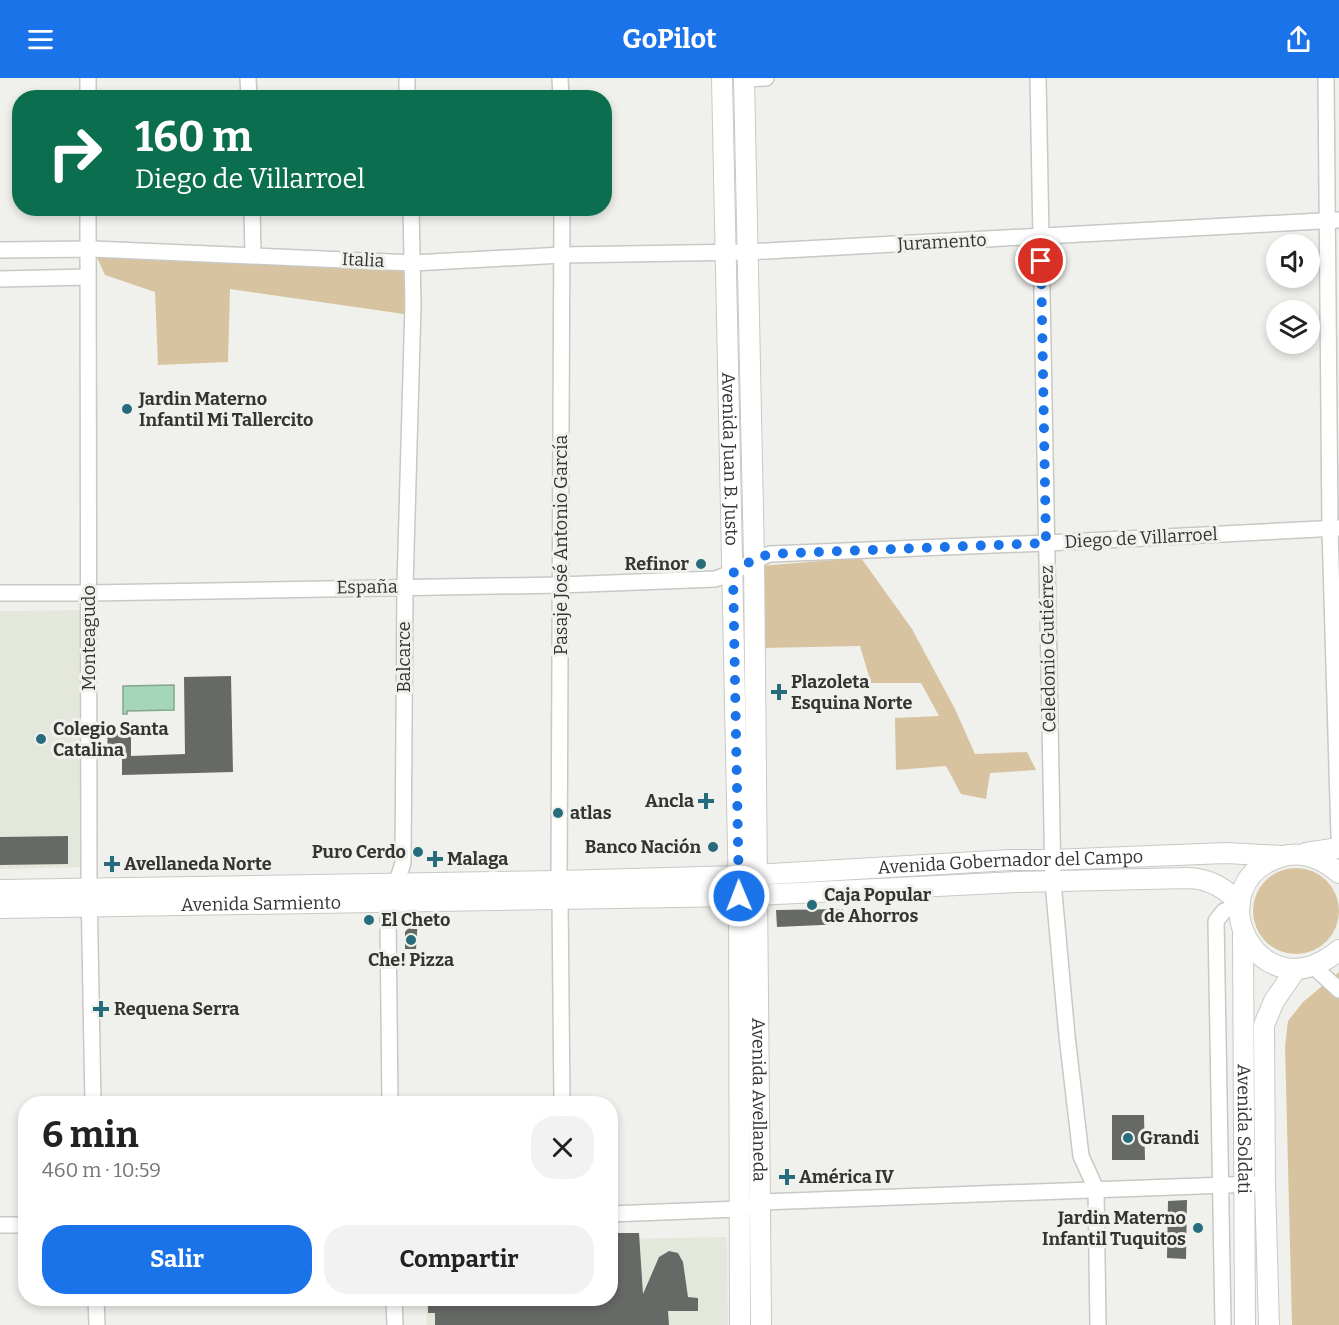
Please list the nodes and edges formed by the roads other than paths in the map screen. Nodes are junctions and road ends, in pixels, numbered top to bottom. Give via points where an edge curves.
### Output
1 (722, 78) edge
2 (744, 78) edge
3 (766, 78) edge
4 (1038, 78) edge
5 (1326, 78) edge
6 (88, 216) edge
7 (252, 216) edge
8 (411, 216) edge
9 (561, 216) edge
10 (1333, 221) edge
11 (1041, 237) junction
12 (88, 249) junction
13 (0, 250) edge
14 (725, 252) junction
15 (747, 252) junction
16 (253, 255) junction
17 (562, 255) junction
18 (412, 262) junction
19 (88, 277) junction
20 (0, 279) edge
21 (1334, 528) edge
22 (1046, 543) junction
23 (754, 559) junction
24 (733, 573) junction
25 (560, 585) junction
26 (405, 586) junction
27 (0, 592) edge
28 (89, 593) junction
29 (1339, 836) edge
30 (1339, 848) edge
31 (1290, 855) junction
32 (1052, 860) junction
33 (1339, 873) edge
34 (748, 875) junction
35 (1053, 882) junction
36 (397, 883) junction
37 (0, 890) edge
38 (559, 890) junction
39 (748, 896) junction
40 (89, 897) junction
41 (390, 902) junction
42 (1239, 905) junction
43 (0, 908) edge
44 (1243, 934) junction
45 (1339, 950) edge
46 (1305, 967) junction
47 (1339, 990) edge
48 (93, 1096) edge
49 (390, 1096) edge
50 (562, 1096) edge
51 (1244, 1184) junction
52 (1265, 1184) junction
53 (1221, 1185) junction
54 (1096, 1189) junction
55 (760, 1202) junction
56 (739, 1209) junction
57 (618, 1214) edge
58 (0, 1225) edge
59 (18, 1225) edge
60 (96, 1306) edge
61 (394, 1306) edge
62 (97, 1325) edge
63 (395, 1325) edge
64 (740, 1325) edge
65 (760, 1325) edge
66 (1098, 1325) edge
67 (1223, 1325) edge
68 (1245, 1325) edge
69 (1269, 1325) edge

1 - 14 main road, Avenida Juan B. Justo
2 - 3 street
2 - 15 main road, Avenida Juan B. Justo
4 - 11 street, Celedonio Gutiérrez
5 - 10 street
6 - 12 street, Monteagudo
7 - 16 street
8 - 18 street, Balcarce
9 - 17 street, Pasaje José Antonio García
10 - 11 street, Juramento
10 - 21 street
11 - 15 street, Juramento
11 - 22 street, Celedonio Gutiérrez
12 - 13 street, Italia
12 - 16 street, Italia
12 - 19 street, Monteagudo
14 - 15 street, Juramento
14 - 17 street, Italia
14 - 24 main road, Avenida Juan B. Justo
15 - 23 main road, Avenida Juan B. Justo
16 - 18 street, Italia
17 - 18 street, Italia
17 - 25 street, Pasaje José Antonio García
18 - 26 street, Balcarce
19 - 20 street
19 - 28 street, Monteagudo
21 - 22 street, Diego de Villarroel
21 - 29 street
22 - 23 street, Diego de Villarroel via 770,554
22 - 32 street, Celedonio Gutiérrez
23 - 24 street, Diego de Villarroel
23 - 34 main road, Avenida Juan B. Justo
24 - 25 street, España via 715,579
24 - 34 main road, Avenida Juan B. Justo
25 - 26 street, España
25 - 38 street, Pasaje José Antonio García
26 - 28 street, España
26 - 36 street, Balcarce via 403,863
27 - 28 street, España
28 - 40 street, Monteagudo
30 - 31 main road, Avenida Gobernador del Campo
31 - 32 main road, Avenida Gobernador del Campo via 1226,853
31 - 33 main road via 1314,857
31 - 42 main road via 1267,862 1254,873 1244,887
32 - 34 main road, Avenida Gobernador del Campo
32 - 35 street, Celedonio Gutiérrez
34 - 38 main road, Avenida Sarmiento
34 - 39 main road, Avenida Avellaneda
35 - 39 main road, Avenida Gobernador del Campo
35 - 42 main road, Avenida Gobernador del Campo via 1209,880
35 - 54 street, Celedonio Gutiérrez via 1082,1156
36 - 38 main road, Avenida Sarmiento
36 - 40 main road, Avenida Sarmiento
36 - 41 street, Balcarce
37 - 40 main road, Avenida Sarmiento
38 - 39 main road, Avenida Sarmiento
38 - 41 main road, Avenida Sarmiento
38 - 50 street, Pasaje José Antonio García
39 - 55 main road, Avenida Avellaneda
39 - 56 main road, Avenida Avellaneda
40 - 41 main road, Avenida Sarmiento
40 - 43 main road, Avenida Sarmiento
40 - 48 street, Monteagudo
41 - 49 street, Balcarce
42 - 44 main road, Avenida Soldati
42 - 53 street via 1224,911 1216,921
44 - 46 main road via 1264,959 1280,966
44 - 51 main road, Avenida Soldati
45 - 46 main road via 1327,960
46 - 47 street
46 - 52 main road, Avenida Soldati via 1274,1001 1264,1025
51 - 52 street
51 - 53 street
51 - 68 main road, Avenida Soldati
52 - 69 main road, Avenida Soldati
53 - 54 street
53 - 67 street
54 - 55 street
54 - 66 street
55 - 56 street
55 - 65 main road, Avenida Avellaneda
56 - 57 street
56 - 64 main road, Avenida Avellaneda
58 - 59 street
60 - 62 street
61 - 63 street

